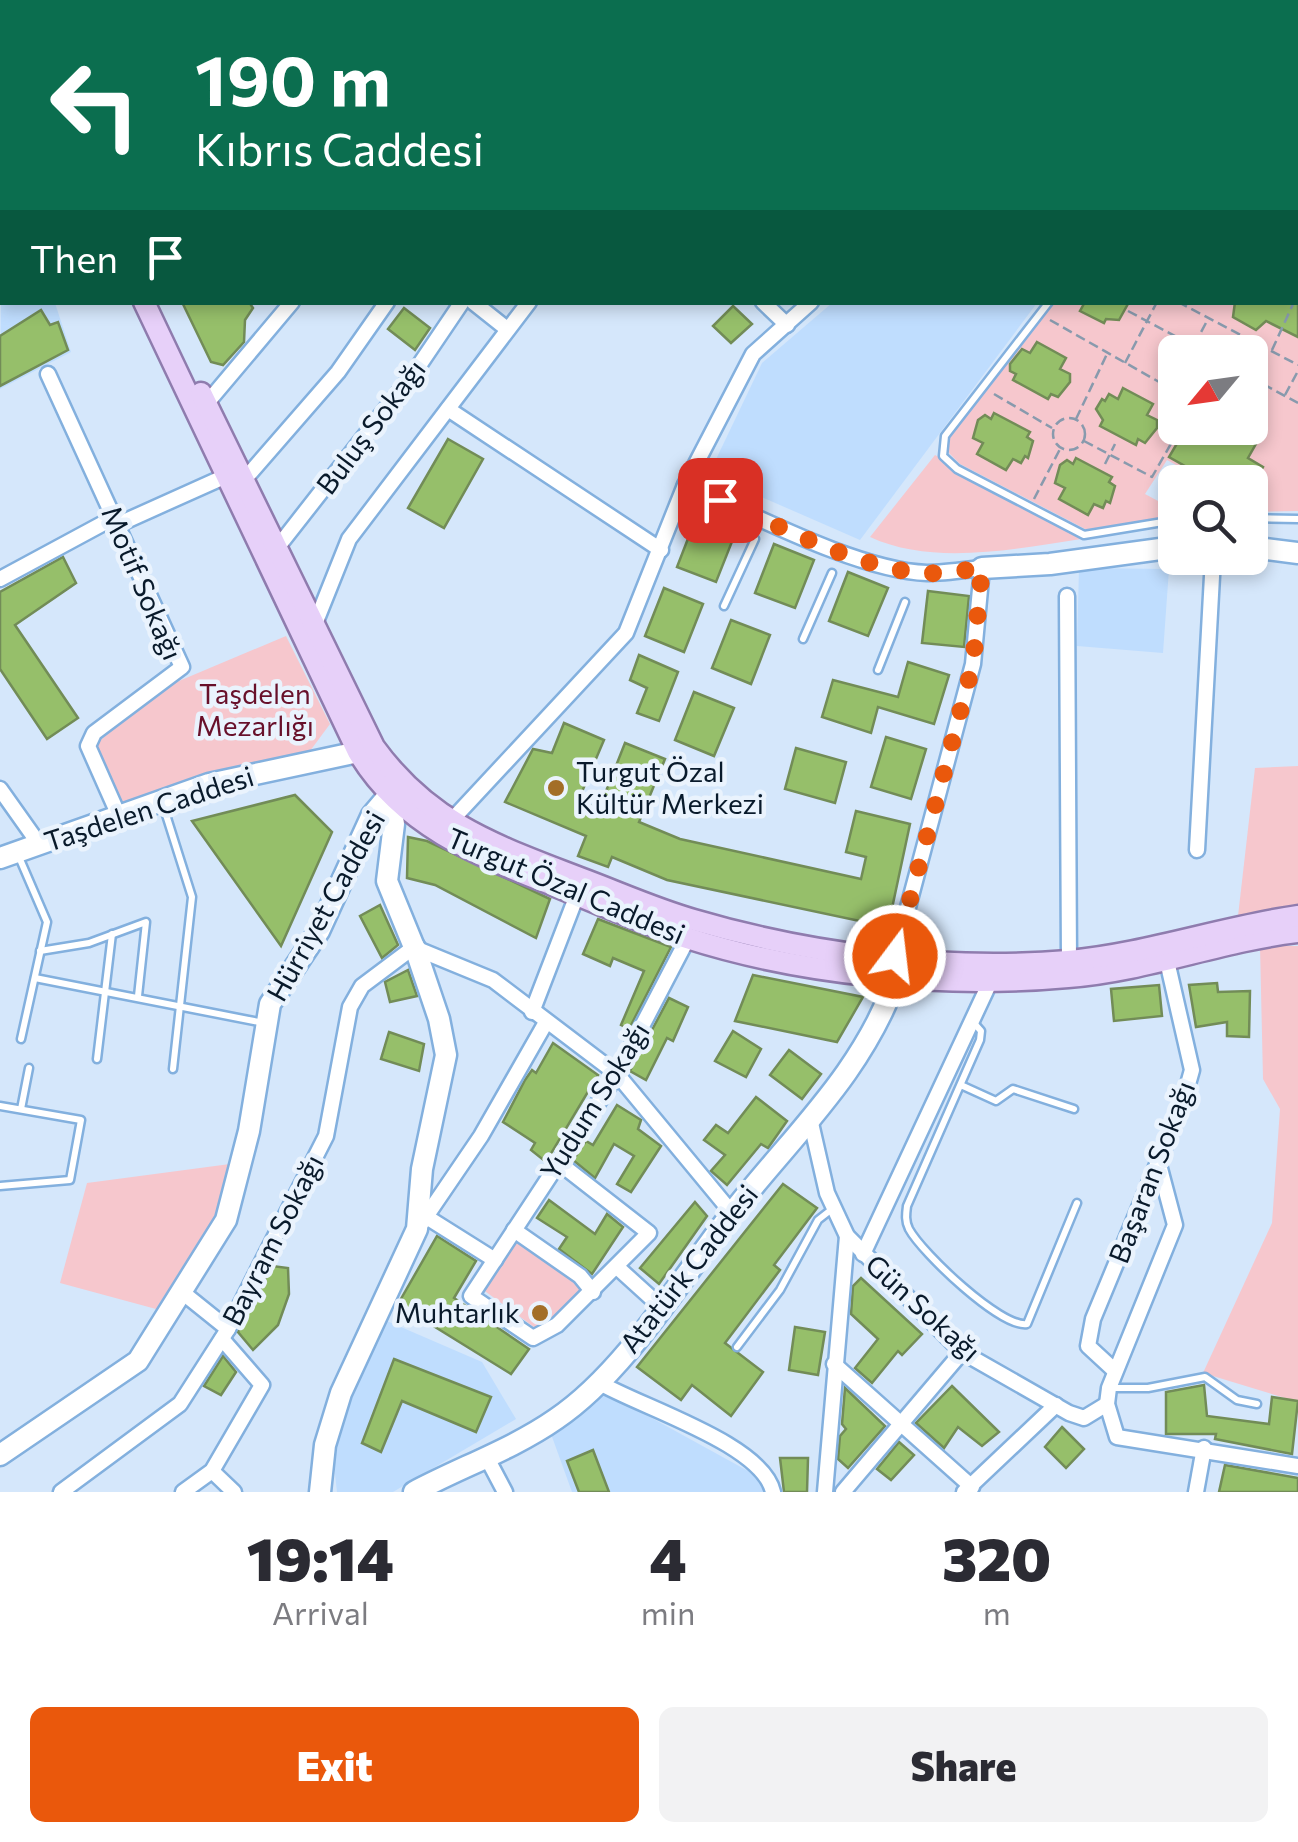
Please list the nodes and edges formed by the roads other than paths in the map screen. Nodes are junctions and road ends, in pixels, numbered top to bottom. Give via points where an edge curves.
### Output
1 (146, 305) edge
2 (158, 305) edge
3 (289, 305) edge
4 (384, 305) edge
5 (460, 305) edge
6 (476, 305) edge
7 (527, 305) edge
8 (766, 305) edge
9 (808, 305) edge
10 (1046, 305) edge
11 (787, 325) junction
12 (507, 329) junction
13 (48, 374) dead end
14 (206, 404) junction
15 (448, 409) junction
16 (235, 478) junction
17 (685, 485) junction
18 (1268, 518) edge
19 (1298, 518) edge
20 (117, 520) junction
21 (1158, 523) edge
22 (755, 540) dead end
23 (277, 548) junction
24 (1158, 549) edge
25 (1268, 549) edge
26 (661, 550) junction
27 (1298, 553) edge
28 (982, 568) junction
29 (832, 572) dead end
30 (1212, 575) edge
31 (0, 580) edge
32 (1067, 596) dead end
33 (906, 602) dead end
34 (724, 606) dead end
35 (315, 624) junction
36 (803, 639) dead end
37 (878, 670) dead end
38 (366, 750) junction
39 (394, 788) junction
40 (0, 790) edge
41 (162, 801) junction
42 (119, 816) junction
43 (450, 822) junction
44 (39, 844) junction
45 (1197, 850) dead end
46 (8, 855) edge
47 (580, 887) junction
48 (1298, 916) edge
49 (1298, 932) edge
50 (112, 934) junction
51 (688, 938) junction
52 (414, 948) junction
53 (40, 951) junction
54 (1165, 953) junction
55 (1069, 960) junction
56 (896, 966) junction
57 (34, 978) junction
58 (992, 980) junction
59 (108, 991) junction
60 (138, 996) junction
61 (180, 1004) junction
62 (532, 1012) junction
63 (972, 1021) junction
64 (266, 1023) junction
65 (546, 1024) junction
66 (21, 1039) dead end
67 (97, 1059) dead end
68 (29, 1068) dead end
69 (173, 1069) dead end
70 (617, 1074) junction
71 (962, 1086) junction
72 (0, 1106) edge
73 (20, 1109) junction
74 (1074, 1109) dead end
75 (811, 1124) junction
76 (1158, 1161) junction
77 (558, 1162) junction
78 (0, 1186) edge
79 (1077, 1203) dead end
80 (834, 1208) junction
81 (732, 1213) junction
82 (421, 1223) junction
83 (514, 1230) junction
84 (846, 1236) junction
85 (864, 1254) junction
86 (495, 1260) junction
87 (617, 1266) junction
88 (182, 1292) junction
89 (593, 1292) junction
90 (660, 1306) junction
91 (225, 1334) junction
92 (737, 1346) dead end
93 (962, 1352) junction
94 (834, 1364) junction
95 (1114, 1370) junction
96 (598, 1382) junction
97 (1109, 1388) junction
98 (1107, 1404) junction
99 (1258, 1404) dead end
100 (1056, 1405) junction
101 (898, 1423) junction
102 (1204, 1448) junction
103 (0, 1456) edge
104 (486, 1456) junction
105 (1298, 1466) edge
106 (212, 1470) junction
107 (967, 1489) edge
108 (61, 1492) edge
109 (183, 1492) edge
110 (234, 1492) edge
111 (320, 1492) edge
112 (414, 1492) edge
113 (504, 1492) edge
114 (773, 1492) edge
115 (826, 1492) edge
116 (844, 1492) edge
117 (1196, 1492) edge

1 - 16 main road, Turgut Özal Caddesi
2 - 14 main road, Turgut Özal Caddesi
3 - 14 street
4 - 16 street via 338,372
5 - 23 street, Buluş Sokağı
6 - 12 street
7 - 12 street
8 - 11 street
9 - 11 street
10 - 21 lane via 945,436 943,456 1084,535
11 - 17 street via 753,354
12 - 15 street
13 - 20 street, Motif Sokağı
14 - 16 main road, Turgut Özal Caddesi
15 - 26 street
15 - 35 street via 350,538
16 - 20 street
16 - 23 main road, Turgut Özal Caddesi
16 - 38 main road, Turgut Özal Caddesi
17 - 26 street
17 - 28 street via 898,569
18 - 19 lane
20 - 31 street
20 - 42 street, Motif Sokağı via 182,667 94,732 88,746
22 - 34 lane
23 - 35 main road, Turgut Özal Caddesi
24 - 28 street
25 - 27 street
26 - 43 street via 626,633
28 - 56 street via 973,664
29 - 36 lane
30 - 45 street
32 - 55 street
33 - 37 lane
35 - 38 main road, Turgut Özal Caddesi
38 - 39 main road, Turgut Özal Caddesi
38 - 41 street, Taşdelen Caddesi via 209,784
39 - 43 main road, Turgut Özal Caddesi
39 - 47 main road, Turgut Özal Caddesi via 438,834
39 - 52 street via 387,881
39 - 64 street, Hürriyet Caddesi via 372,815 318,932 270,1004
40 - 44 street
41 - 42 street, Taşdelen Caddesi
41 - 61 lane via 192,898
42 - 44 street, Taşdelen Caddesi
43 - 47 main road, Turgut Özal Caddesi
44 - 46 street, Taşdelen Caddesi
46 - 53 lane via 47,922
47 - 51 main road, Turgut Özal Caddesi
47 - 56 main road, Turgut Özal Caddesi
47 - 62 street
48 - 54 main road, Turgut Özal Caddesi
49 - 54 main road, Turgut Özal Caddesi
50 - 53 lane
50 - 59 lane
50 - 60 lane via 146,922
51 - 56 main road, Turgut Özal Caddesi via 757,955
51 - 70 street, Yudum Sokağı
52 - 62 street via 493,980
52 - 82 street via 446,1056 422,1169
52 - 91 street, Bayram Sokağı via 362,986 350,1007 326,1136
53 - 57 lane
54 - 55 main road, Turgut Özal Caddesi
54 - 58 main road, Turgut Özal Caddesi via 1068,977
54 - 76 street, Başaran Sokağı via 1192,1070
55 - 56 main road, Turgut Özal Caddesi
56 - 58 main road, Turgut Özal Caddesi
56 - 75 street, Atatürk Caddesi via 854,1064
57 - 59 lane
57 - 66 lane
58 - 63 street
59 - 60 lane
59 - 67 lane
60 - 61 lane
61 - 64 lane
61 - 69 lane
62 - 65 street
63 - 71 lane via 980,1040
63 - 85 street
64 - 88 street, Hürriyet Caddesi via 230,1207
65 - 70 street
65 - 82 street
68 - 73 lane
70 - 77 street, Yudum Sokağı
70 - 81 street
71 - 74 lane via 996,1101 1013,1089
71 - 79 lane via 907,1206 910,1231 926,1248 980,1302 1027,1324
72 - 73 lane
73 - 78 lane via 82,1120 70,1180
75 - 80 street, Gün Sokağı
75 - 81 street, Atatürk Caddesi
76 - 95 street via 1175,1224
76 - 95 street, Başaran Sokağı via 1088,1346
77 - 83 street, Yudum Sokağı
77 - 87 street via 649,1234
80 - 84 street, Gün Sokağı
80 - 92 lane via 818,1220 780,1290
81 - 90 street, Atatürk Caddesi
82 - 86 street
82 - 111 street via 341,1393
83 - 86 street, Yudum Sokağı
83 - 89 street
84 - 85 street, Gün Sokağı
84 - 94 street
85 - 93 street, Gün Sokağı
86 - 89 street, Yudum Sokağı via 472,1296 533,1338
87 - 89 street
87 - 90 street
88 - 91 street
88 - 103 street, Hürriyet Caddesi via 138,1361
90 - 96 street, Atatürk Caddesi
91 - 106 street via 262,1385
91 - 108 street, Bayram Sokağı via 180,1404
93 - 100 street, Gün Sokağı
93 - 101 street
94 - 101 street
94 - 115 street
95 - 97 street
96 - 104 street, Atatürk Caddesi via 557,1419
96 - 114 street via 743,1453 768,1474
97 - 98 street
97 - 99 lane via 1205,1377 1237,1400
98 - 100 street, Gün Sokağı via 1084,1418
98 - 102 street via 1121,1441
100 - 107 street
101 - 107 street
101 - 116 street
102 - 105 street
102 - 117 street
104 - 112 street, Atatürk Caddesi
104 - 113 street
106 - 109 street
106 - 110 street

